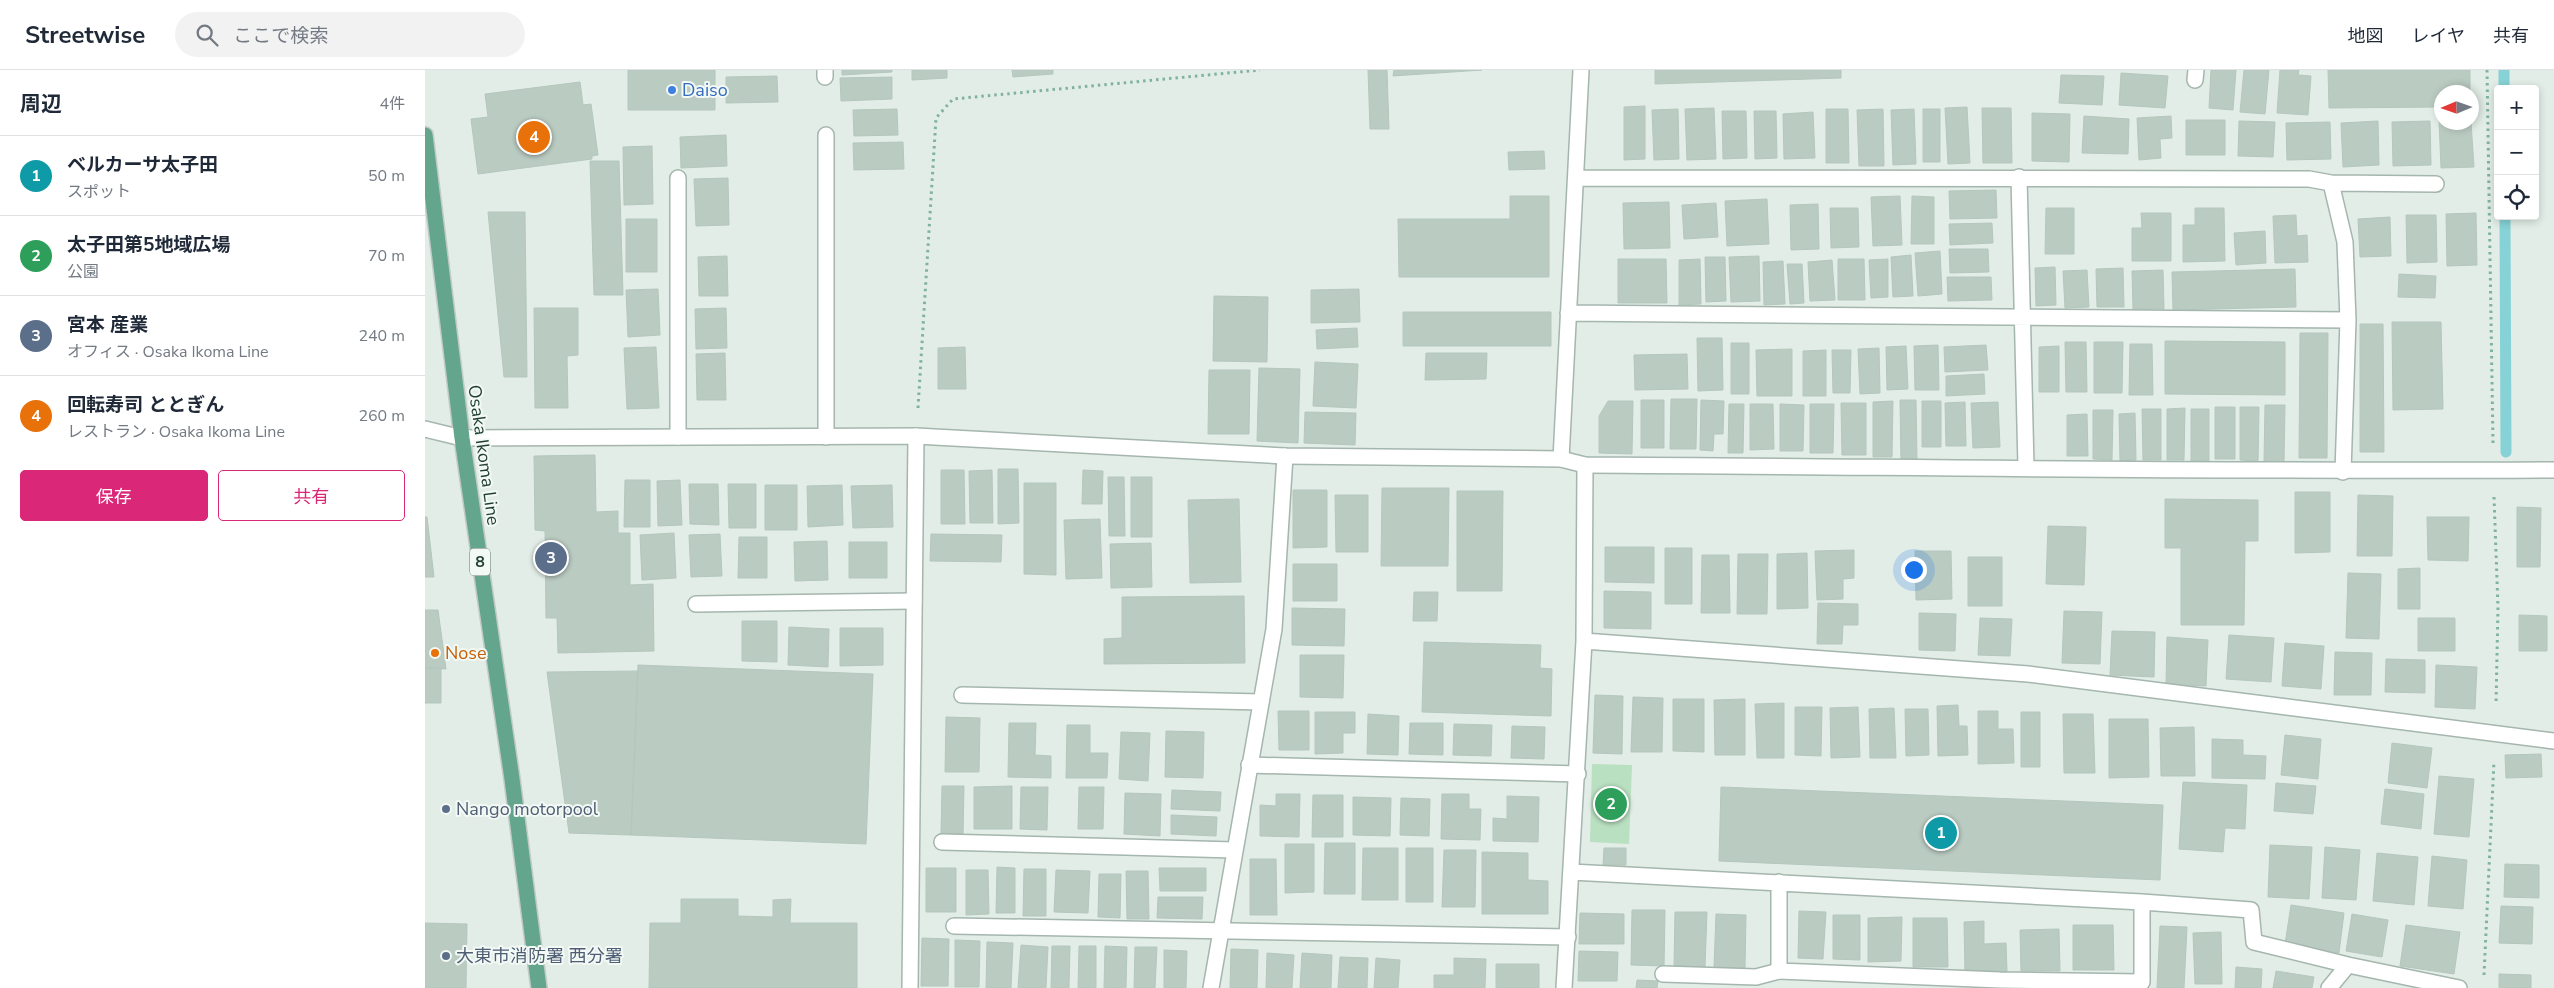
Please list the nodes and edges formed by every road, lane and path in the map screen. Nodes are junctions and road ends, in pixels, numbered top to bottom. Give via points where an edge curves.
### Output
1 (1260, 70) edge
2 (1581, 70) edge
3 (2487, 70) edge
4 (425, 135) edge
5 (826, 136) dead end
6 (2019, 177) junction
7 (678, 178) dead end
8 (1576, 178) junction
9 (2331, 183) junction
10 (2436, 184) dead end
11 (1568, 313) junction
12 (2023, 317) junction
13 (2348, 320) junction
14 (425, 429) edge
15 (916, 436) junction
16 (679, 437) junction
17 (826, 437) junction
18 (462, 438) junction
19 (1285, 456) junction
20 (1561, 459) junction
21 (1585, 465) junction
22 (2026, 467) junction
23 (2554, 470) edge
24 (2494, 471) junction
25 (2343, 472) junction
26 (914, 601) junction
27 (696, 604) dead end
28 (1584, 641) junction
29 (962, 695) dead end
30 (1261, 702) junction
31 (2496, 734) junction
32 (2554, 741) edge
33 (1249, 765) junction
34 (1578, 774) junction
35 (942, 842) dead end
36 (1234, 850) junction
37 (1571, 872) junction
38 (1779, 882) junction
39 (2142, 902) junction
40 (954, 926) dead end
41 (1219, 931) junction
42 (1568, 937) junction
43 (2348, 965) junction
44 (1779, 971) junction
45 (1663, 974) dead end
46 (2484, 978) dead end
47 (2000, 984) edge
48 (539, 988) edge
49 (910, 988) edge
50 (1211, 988) edge
51 (1565, 988) edge
52 (2329, 988) edge
53 (2459, 988) edge

1 - 15 path via 953,99 936,118
2 - 8 street
3 - 24 path
4 - 18 main road, Osaka Ikoma Line / 8
5 - 17 street
6 - 8 street
6 - 9 street via 2309,179
6 - 12 street
7 - 16 street
8 - 11 street
9 - 10 street
9 - 13 street via 2345,242
11 - 12 street
11 - 20 street
12 - 13 street
12 - 22 street
13 - 25 street
14 - 18 street
15 - 17 street
15 - 19 street
15 - 26 street
16 - 17 street
16 - 18 street
18 - 48 main road, Osaka Ikoma Line / 8 via 513,779
19 - 20 street
19 - 30 street via 1274,629
20 - 21 street
21 - 22 street
21 - 28 street
22 - 25 street via 2113,471
23 - 24 street
24 - 25 street
24 - 31 path via 2498,607
26 - 27 street
26 - 49 street
28 - 31 street via 2028,674
28 - 34 street
29 - 30 street
30 - 33 street
31 - 32 street
31 - 46 path
33 - 34 street
33 - 36 street
34 - 37 street
35 - 36 street
36 - 41 street
37 - 38 street
37 - 42 street
38 - 39 street
38 - 44 street
39 - 43 street via 2251,910 2254,942
39 - 47 street via 2142,982
40 - 41 street
41 - 42 street
41 - 50 street
42 - 51 street
43 - 52 street
43 - 53 street
44 - 45 street via 1756,977
44 - 47 street

